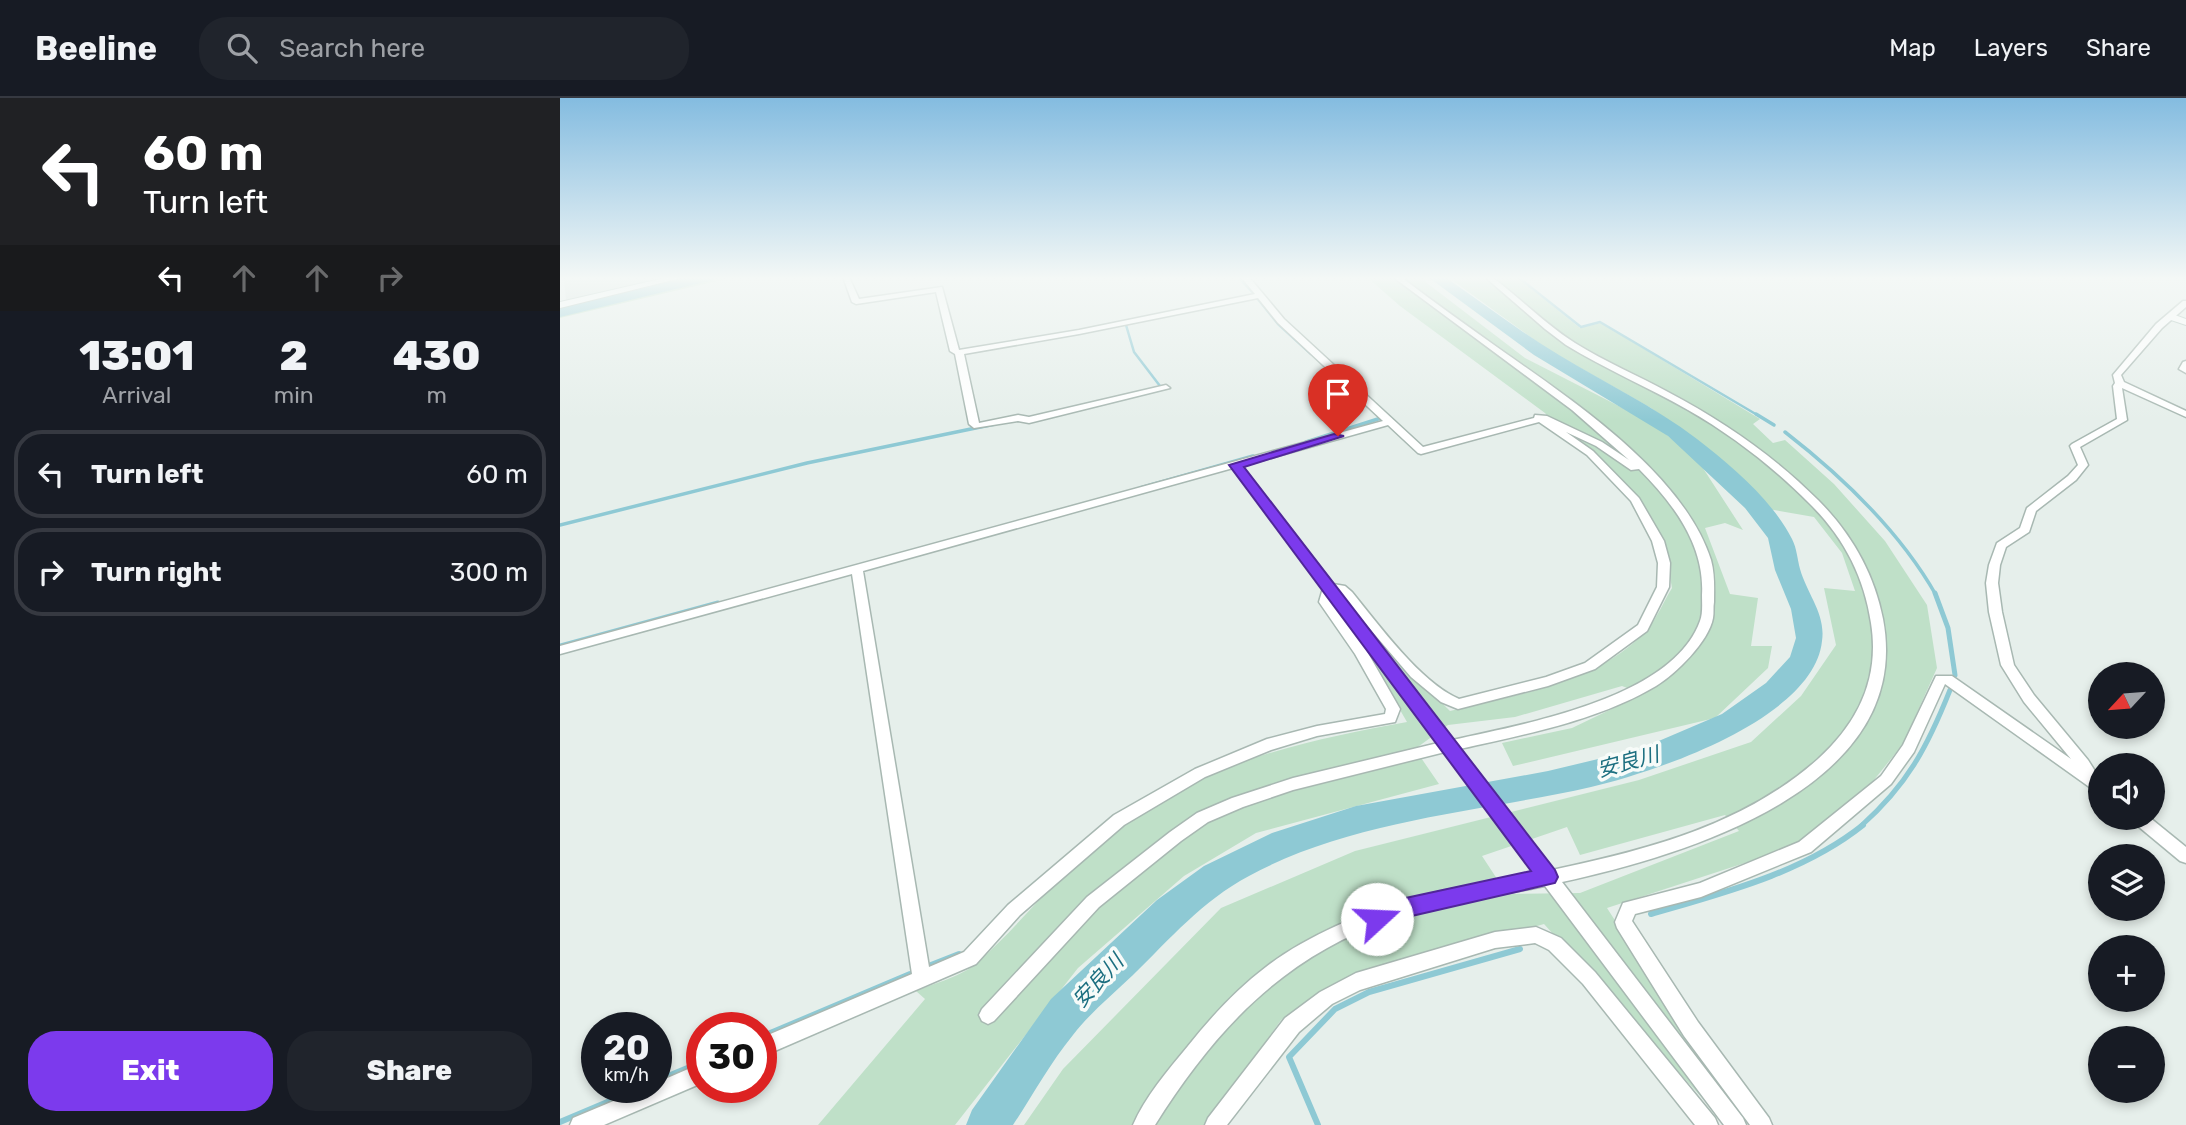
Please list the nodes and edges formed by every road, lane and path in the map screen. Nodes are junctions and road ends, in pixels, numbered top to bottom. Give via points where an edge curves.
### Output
1 (948, 325) edge
2 (1114, 325) edge
3 (1285, 325) edge
4 (1461, 325) edge
5 (1546, 325) edge
6 (2161, 325) edge
7 (959, 352) junction
8 (2186, 364) edge
9 (2186, 370) edge
10 (2120, 384) junction
11 (1166, 388) dead end
12 (2186, 414) edge
13 (1538, 417) junction
14 (1390, 422) junction
15 (1236, 465) junction
16 (1656, 482) junction
17 (858, 569) junction
18 (1329, 588) junction
19 (560, 650) edge
20 (1451, 749) junction
21 (2088, 770) edge
22 (2088, 778) edge
23 (2154, 830) edge
24 (2186, 856) edge
25 (1544, 871) junction
26 (922, 980) junction
27 (988, 1015) dead end
28 (777, 1041) edge
29 (686, 1080) edge
30 (580, 1125) edge
31 (1143, 1125) edge
32 (1215, 1125) edge
33 (1708, 1125) edge
34 (1736, 1125) edge
35 (1762, 1125) edge

1 - 7 street via 954,351
2 - 7 street
3 - 14 street
4 - 16 street via 1574,410
5 - 25 street via 1565,341 1692,408 1814,502 1859,559 1879,622 1880,660 1875,687 1855,730 1822,767 1775,800 1712,831 1632,858
6 - 10 street via 2117,375
7 - 11 street via 974,424 1021,419
8 - 9 street
10 - 12 street
10 - 21 street via 2122,419 2076,446 2083,465 2031,510 2025,530 2001,545 1990,582 2010,670
13 - 14 street via 1421,451
13 - 16 street via 1599,444
13 - 18 street via 1590,453 1649,521 1664,563 1663,587 1643,628 1590,666 1458,704 1439,694 1406,662 1348,595
14 - 15 street
15 - 17 street
15 - 18 street
16 - 20 street via 1695,534 1711,590 1710,611 1681,661 1643,688 1577,715
17 - 19 street
17 - 26 street
18 - 20 street
18 - 26 street via 1325,601 1393,709 1391,718 1267,745 1171,789 1119,820 1084,849 1014,910 970,958
20 - 25 street
20 - 27 street via 1279,787 1206,815 1094,901
22 - 35 street via 1941,679 1909,748 1886,780 1805,847 1701,890 1629,908 1623,922 1691,1029
23 - 24 street
25 - 31 street via 1401,909 1328,940 1269,974 1207,1041
25 - 34 street
26 - 28 street
29 - 30 street
32 - 33 street via 1293,1024 1326,998 1356,982 1495,940 1536,935 1555,944 1590,978

